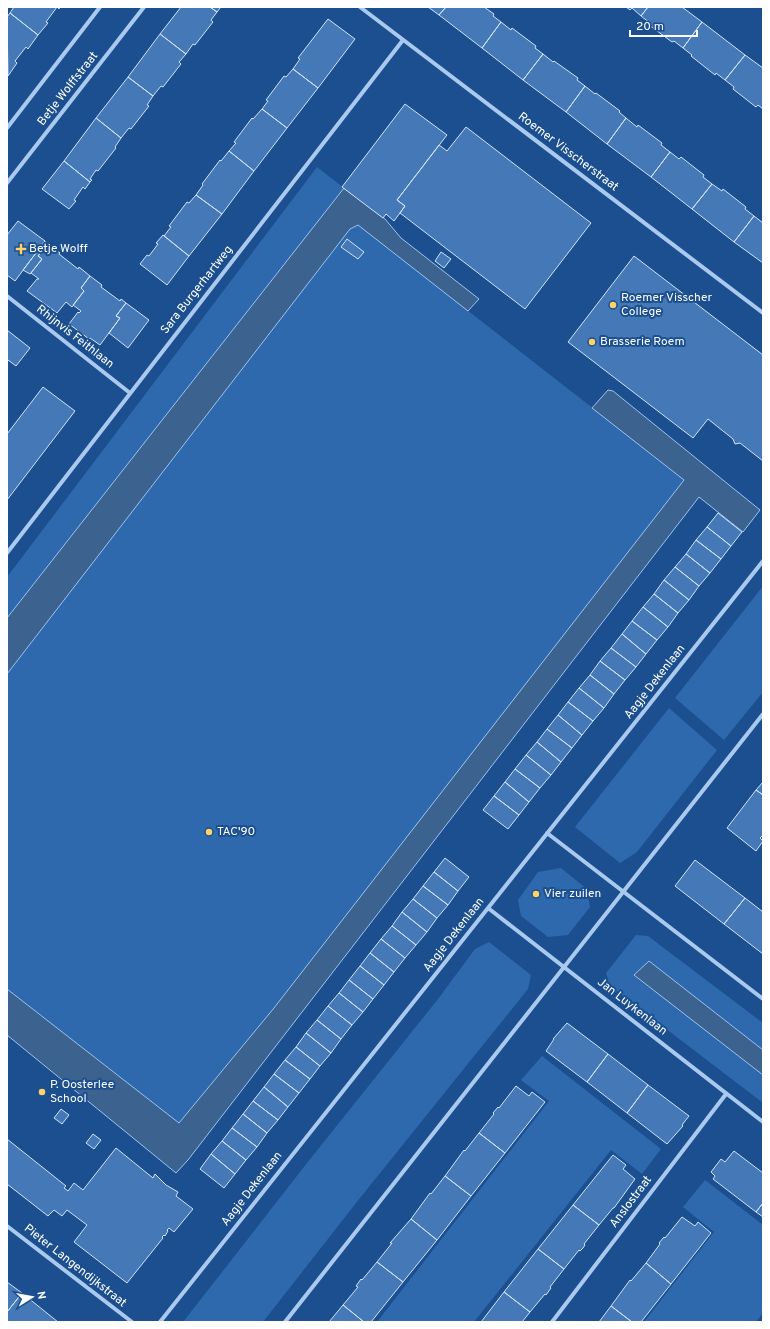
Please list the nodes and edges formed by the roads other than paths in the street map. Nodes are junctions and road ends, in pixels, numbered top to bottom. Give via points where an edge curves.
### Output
1 (100, 7) edge
2 (144, 7) edge
3 (360, 7) edge
4 (403, 40) junction
5 (7, 128) edge
6 (7, 183) edge
7 (7, 296) edge
8 (763, 313) edge
9 (130, 393) junction
10 (7, 553) edge
11 (763, 561) edge
12 (763, 714) edge
13 (547, 833) junction
14 (623, 892) junction
15 (488, 908) junction
16 (565, 966) junction
17 (763, 999) edge
18 (726, 1094) junction
19 (763, 1122) edge
20 (7, 1226) edge
21 (132, 1322) edge
22 (160, 1322) edge
23 (285, 1322) edge
24 (552, 1322) edge

1 - 5 street, Betje Wolffstraat
2 - 6 street, Betje Wolffstraat
3 - 4 street, Roemer Visscherstraat
4 - 8 street, Roemer Visscherstraat
4 - 9 street, Sara Burgerhartweg
7 - 9 street, Rhijnvis Feithlaan
9 - 10 street, Sara Burgerhartweg
11 - 13 street, Aagje Dekenlaan
12 - 14 street
13 - 14 street
13 - 15 street, Aagje Dekenlaan
14 - 16 street
14 - 17 street
15 - 16 street, Jan Luykenlaan
15 - 22 street, Aagje Dekenlaan
16 - 18 street, Jan Luykenlaan
16 - 23 street
18 - 19 street, Jan Luykenlaan
18 - 24 street, Anslostraat
20 - 21 street, Pieter Langendijkstraat

